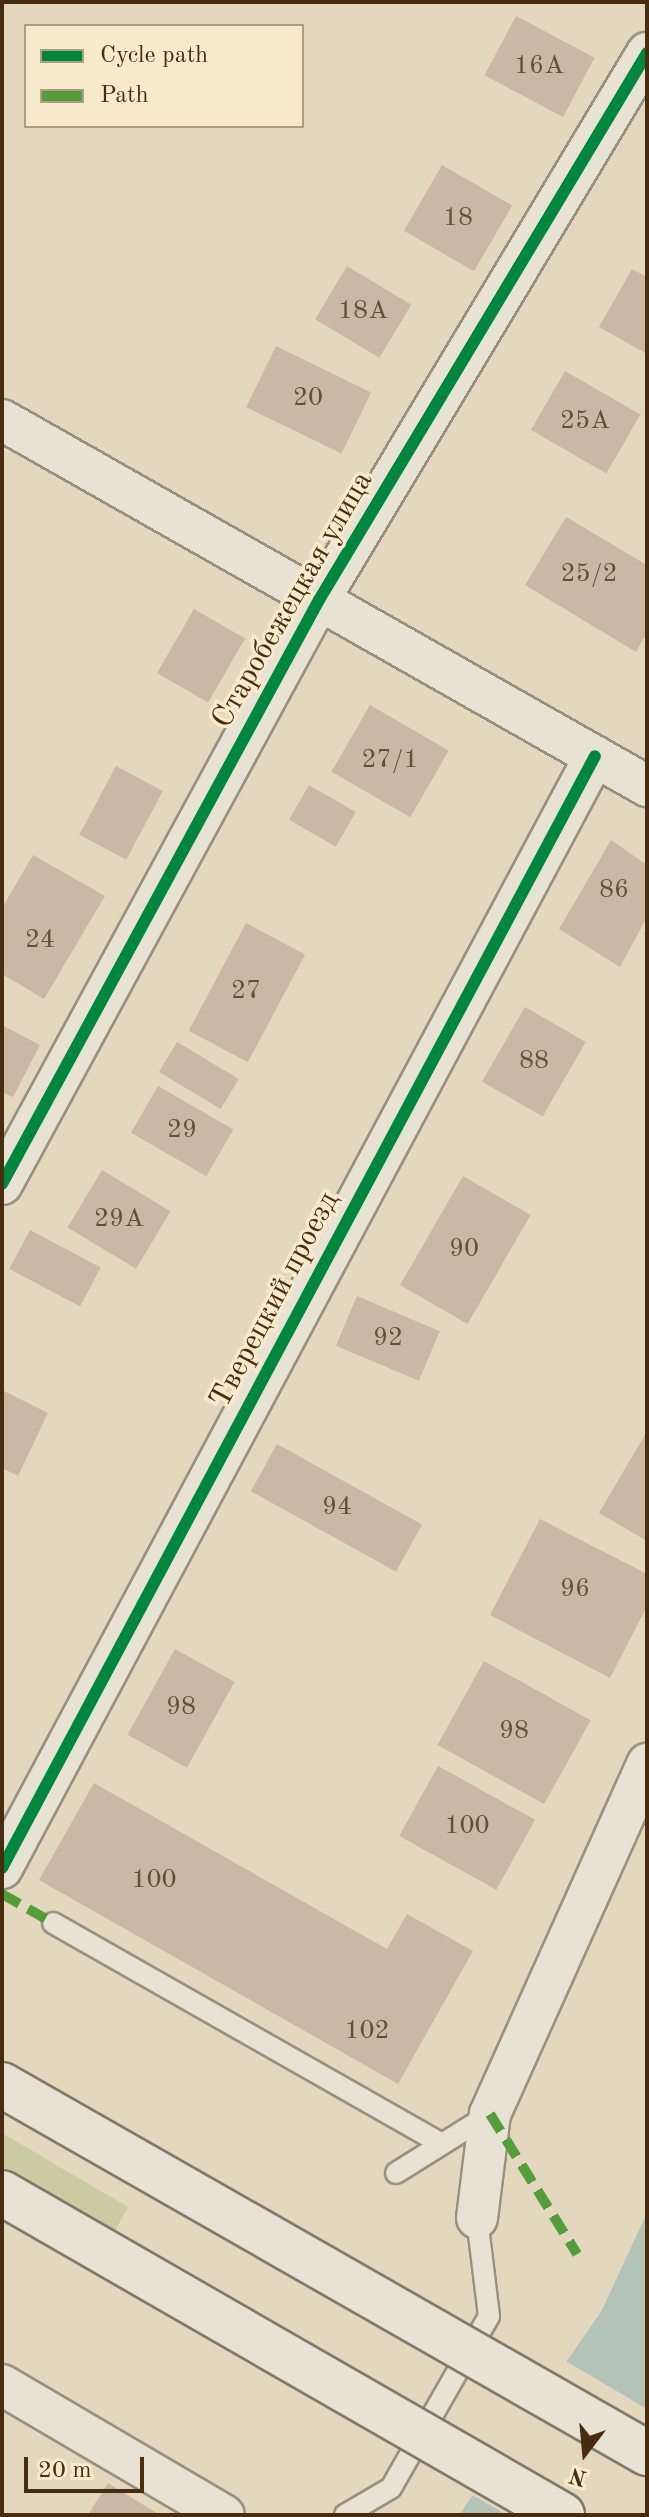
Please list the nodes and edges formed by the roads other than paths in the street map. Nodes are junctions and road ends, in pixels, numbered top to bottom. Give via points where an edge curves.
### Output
1 (647, 53) edge
2 (2, 420) edge
3 (319, 600) junction
4 (595, 756) junction
5 (647, 786) edge
6 (2, 1184) edge
7 (647, 1764) edge
8 (2, 1868) edge
9 (53, 1923) dead end
10 (2, 2085) edge
11 (490, 2114) junction
12 (442, 2144) junction
13 (396, 2173) dead end
14 (2, 2193) edge
15 (477, 2218) joint
16 (2, 2385) edge
17 (647, 2453) edge
18 (224, 2515) edge
19 (345, 2515) edge
20 (562, 2515) edge

1 - 3 street, Старобежецкая улица
2 - 3 street
3 - 4 street
3 - 6 street, Старобежецкая улица
4 - 5 street
4 - 8 street, Тверецкий проезд
7 - 11 street
9 - 12 lane
10 - 17 main road, bridge
11 - 12 lane
11 - 15 street
12 - 13 lane
14 - 20 main road, bridge
15 - 19 lane via 489,2316 391,2488
16 - 18 street

